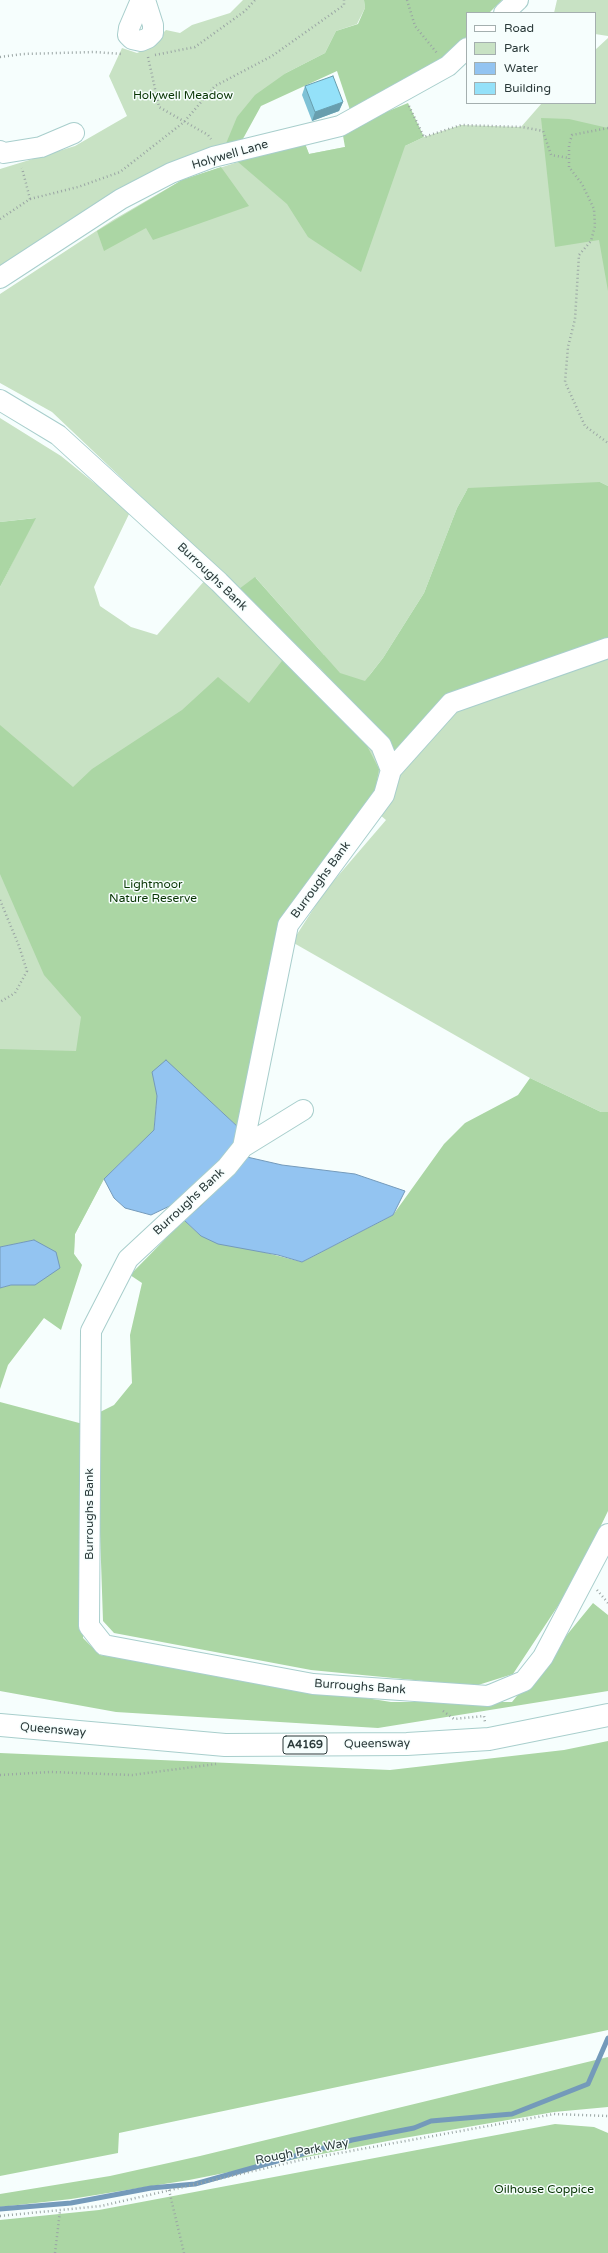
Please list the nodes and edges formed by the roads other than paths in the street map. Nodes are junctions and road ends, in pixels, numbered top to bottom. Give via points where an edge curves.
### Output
1 (141, 0) edge
2 (145, 0) edge
3 (518, 0) edge
4 (505, 12) edge
5 (466, 49) edge
6 (74, 133) dead end
7 (9, 151) edge
8 (0, 278) edge
9 (0, 400) edge
10 (608, 648) edge
11 (391, 770) junction
12 (303, 1110) dead end
13 (243, 1147) junction
14 (608, 1534) edge
15 (608, 1715) edge
16 (0, 1725) edge

1 - 2 street via 128,35 141,41 153,33
3 - 4 street
5 - 8 street, Holywell Lane via 448,66 340,126 213,157 171,173 121,199
6 - 7 street via 41,147
9 - 11 street, Burroughs Bank via 58,435 219,582 380,745
10 - 11 street via 451,703
11 - 13 street, Burroughs Bank via 384,795 288,925
12 - 13 street
13 - 14 street, Burroughs Bank via 227,1167 128,1259 91,1331 89,1626 104,1645 313,1684 488,1696 524,1681 544,1657
15 - 16 main road, Queensway / A4169 via 488,1739 407,1744 224,1745

